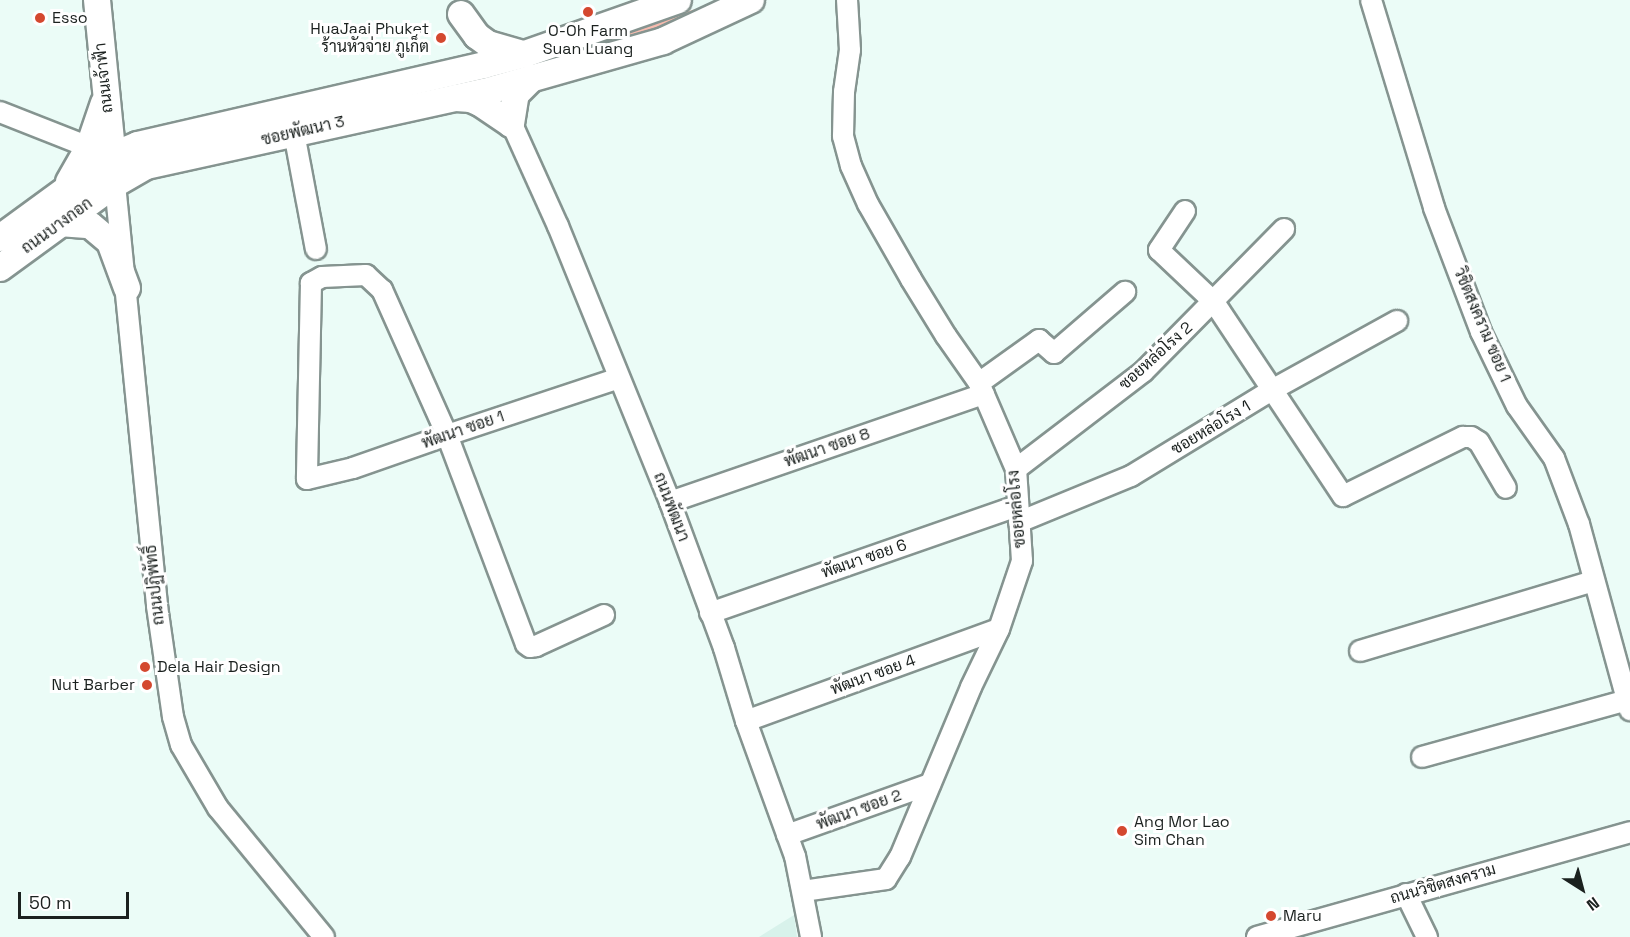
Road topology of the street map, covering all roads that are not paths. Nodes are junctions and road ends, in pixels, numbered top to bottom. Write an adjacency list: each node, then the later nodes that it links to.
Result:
1 (96, 0): 15 (main road, ถนนเจ้าฟ้า)
2 (678, 0): 7 (main road, ซอยพัฒนา 3)
3 (750, 0): 9 (main road, ซอยพัฒนา 3)
4 (847, 0): 28 (street, ซอยหล่อโรง)
5 (1371, 0): 35 (street, วิชิตสงคราม ซอย 1)
6 (457, 7): 7 (main road); 8 (street, ถนนพัฒนา); 10 (main road)
7 (525, 54): 8 (main road, ซอยพัฒนา 3)
8 (484, 65): 10 (main road, ซอยพัฒนา 3); 11 (street, ถนนพัฒนา)
9 (532, 78): 11 (main road, ซอยพัฒนา 3); 13 (main road)
10 (450, 86): 11 (main road, ซอยพัฒนา 3); 13 (main road); 14 (main road, ซอยพัฒนา 3); 15 (main road, ซอยพัฒนา 3)
11 (495, 89): 13 (street, ถนนพัฒนา)
12 (0, 112): 15 (street)
13 (512, 124): 27 (street, ถนนพัฒนา)
14 (294, 133): 16 (main road, ซอยพัฒนา 3); 21 (street)
15 (101, 152): 16 (main road); 20 (main road, ถนนบางกอก)
16 (115, 184): 18 (main road, ถนนบางกอก); 23 (street, ถนนปฏิพัทธิ์)
17 (1185, 211): 25 (street)
18 (59, 223): 22 (main road, ถนนบางกอก); 23 (main road)
19 (1284, 229): 25 (street, ซอยหล่อโรง 2)
20 (0, 238)
21 (316, 249)
22 (0, 268)
23 (127, 288): 48 (street, ถนนปฏิพัทธิ์)
24 (1125, 292): 28 (street, พัฒนา ซอย 8)
25 (1214, 302): 29 (street); 31 (street, ซอยหล่อโรง 2)
26 (1397, 321): 29 (street, ซอยหล่อโรง 1)
27 (619, 378): 30 (street, พัฒนา ซอย 1); 33 (street, ถนนพัฒนา)
28 (981, 388): 31 (street, ซอยหล่อโรง); 33 (street, พัฒนา ซอย 8)
29 (1272, 390): 32 (street); 34 (street, ซอยหล่อโรง 1)
30 (447, 435): 30 (street, พัฒนา ซอย 1); 37 (street)
31 (1016, 469): 34 (street, ซอยหล่อโรง)
32 (1506, 488)
33 (670, 502): 36 (street, ถนนพัฒนา)
34 (1018, 514): 36 (street, พัฒนา ซอย 6); 38 (street, ซอยหล่อโรง)
35 (1593, 581): 39 (street); 40 (street, วิชิตสงคราม ซอย 1)
36 (710, 613): 41 (street, ถนนพัฒนา)
37 (604, 615)
38 (999, 629): 41 (street, พัฒนา ซอย 4); 43 (street, ซอยหล่อโรง)
39 (1360, 651)
40 (1628, 705): 42 (street)
41 (746, 721): 45 (street, ถนนพัฒนา)
42 (1422, 757)
43 (930, 784): 45 (street, พัฒนา ซอย 2); 46 (street, ซอยหล่อโรง)
44 (1630, 832): 47 (street, ถนนวิชิตสงคราม)
45 (787, 835): 46 (street, ถนนพัฒนา)
46 (803, 891): 49 (street, ถนนพัฒนา)
47 (1407, 894): 50 (street, ถนนวิชิตสงคราม); 51 (street)
48 (324, 937)
49 (811, 937)
50 (1257, 937)
51 (1427, 937)

